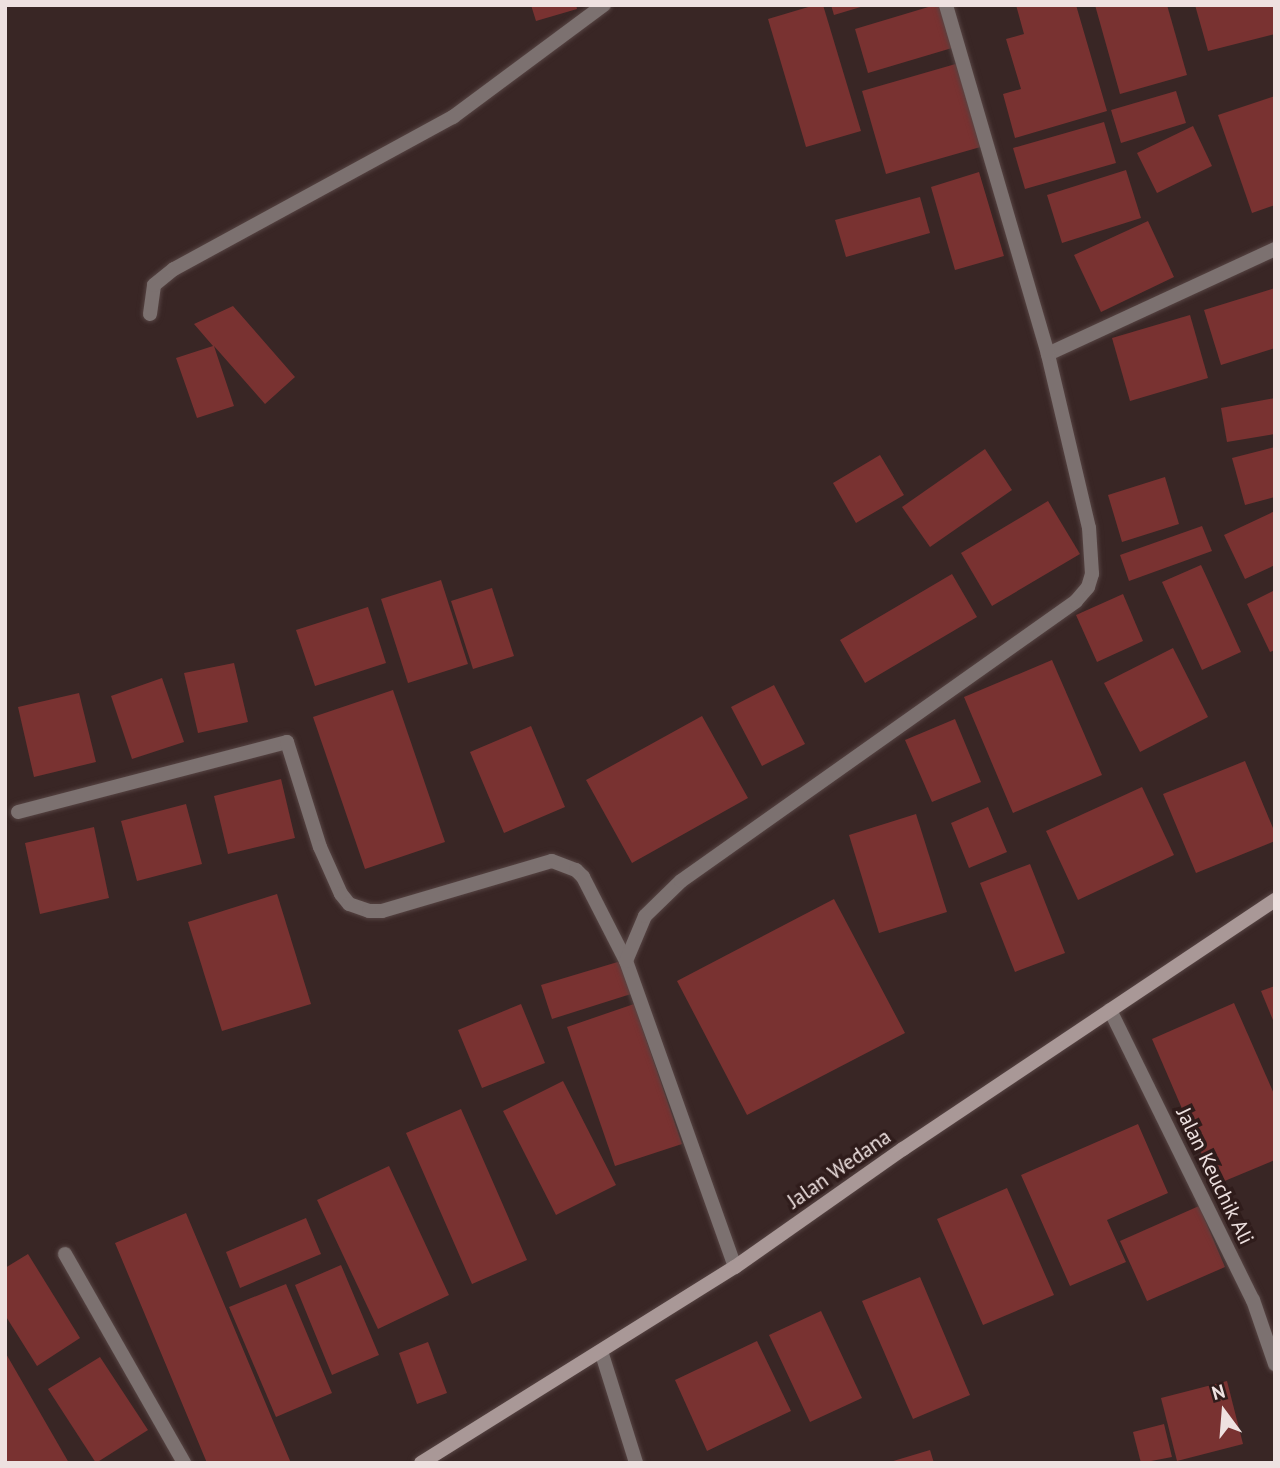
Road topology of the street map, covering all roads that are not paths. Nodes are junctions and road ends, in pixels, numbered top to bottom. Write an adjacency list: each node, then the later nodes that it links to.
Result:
1 (604, 5): 4 (street)
2 (946, 5): 5 (street)
3 (1275, 249): 5 (street)
4 (150, 314)
5 (1048, 354): 8 (street)
6 (18, 812): 8 (street)
7 (1275, 900): 9 (street, Jalan Wedana)
8 (626, 961): 11 (street)
9 (1110, 1010): 11 (street, Jalan Wedana); 13 (street, Jalan Keuchik Ali)
10 (65, 1254): 14 (street)
11 (735, 1267): 12 (street, Jalan Wedana)
12 (601, 1351): 15 (street, Jalan Wedana); 16 (street)
13 (1275, 1364)
14 (184, 1463)
15 (421, 1463)
16 (636, 1463)

